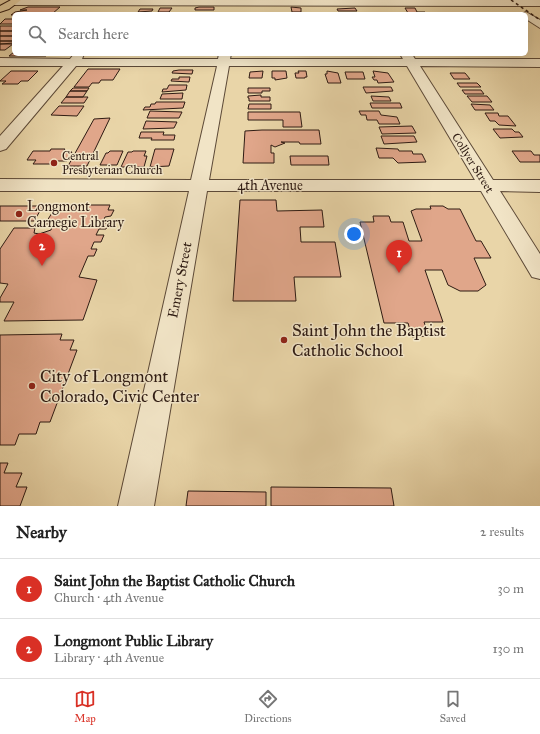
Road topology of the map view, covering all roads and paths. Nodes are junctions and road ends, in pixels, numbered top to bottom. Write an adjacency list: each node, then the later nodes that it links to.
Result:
1 (124, 2): 2 (street); 6 (street); 7 (street)
2 (236, 2): 3 (street); 8 (street)
3 (374, 2): 4 (street); 9 (street)
4 (513, 2): 5 (street); 10 (street); 11 (street)
5 (540, 4)
6 (7, 7)
7 (116, 12)
8 (234, 12)
9 (381, 12)
10 (522, 12)
11 (540, 15)
12 (528, 17): 13 (street)
13 (540, 25)
14 (76, 58): 15 (street); 17 (street); 19 (street)
15 (224, 58): 16 (street); 21 (street, Emery Street)
16 (408, 58): 18 (street); 22 (street, Collyer Street)
17 (0, 62)
18 (540, 63)
19 (0, 146)
20 (0, 185): 21 (street, 4th Avenue)
21 (198, 185): 22 (street, 4th Avenue); 25 (street, Emery Street)
22 (487, 186): 23 (street, 4th Avenue); 24 (street, Collyer Street)
23 (540, 186)
24 (540, 272)
25 (136, 506)

